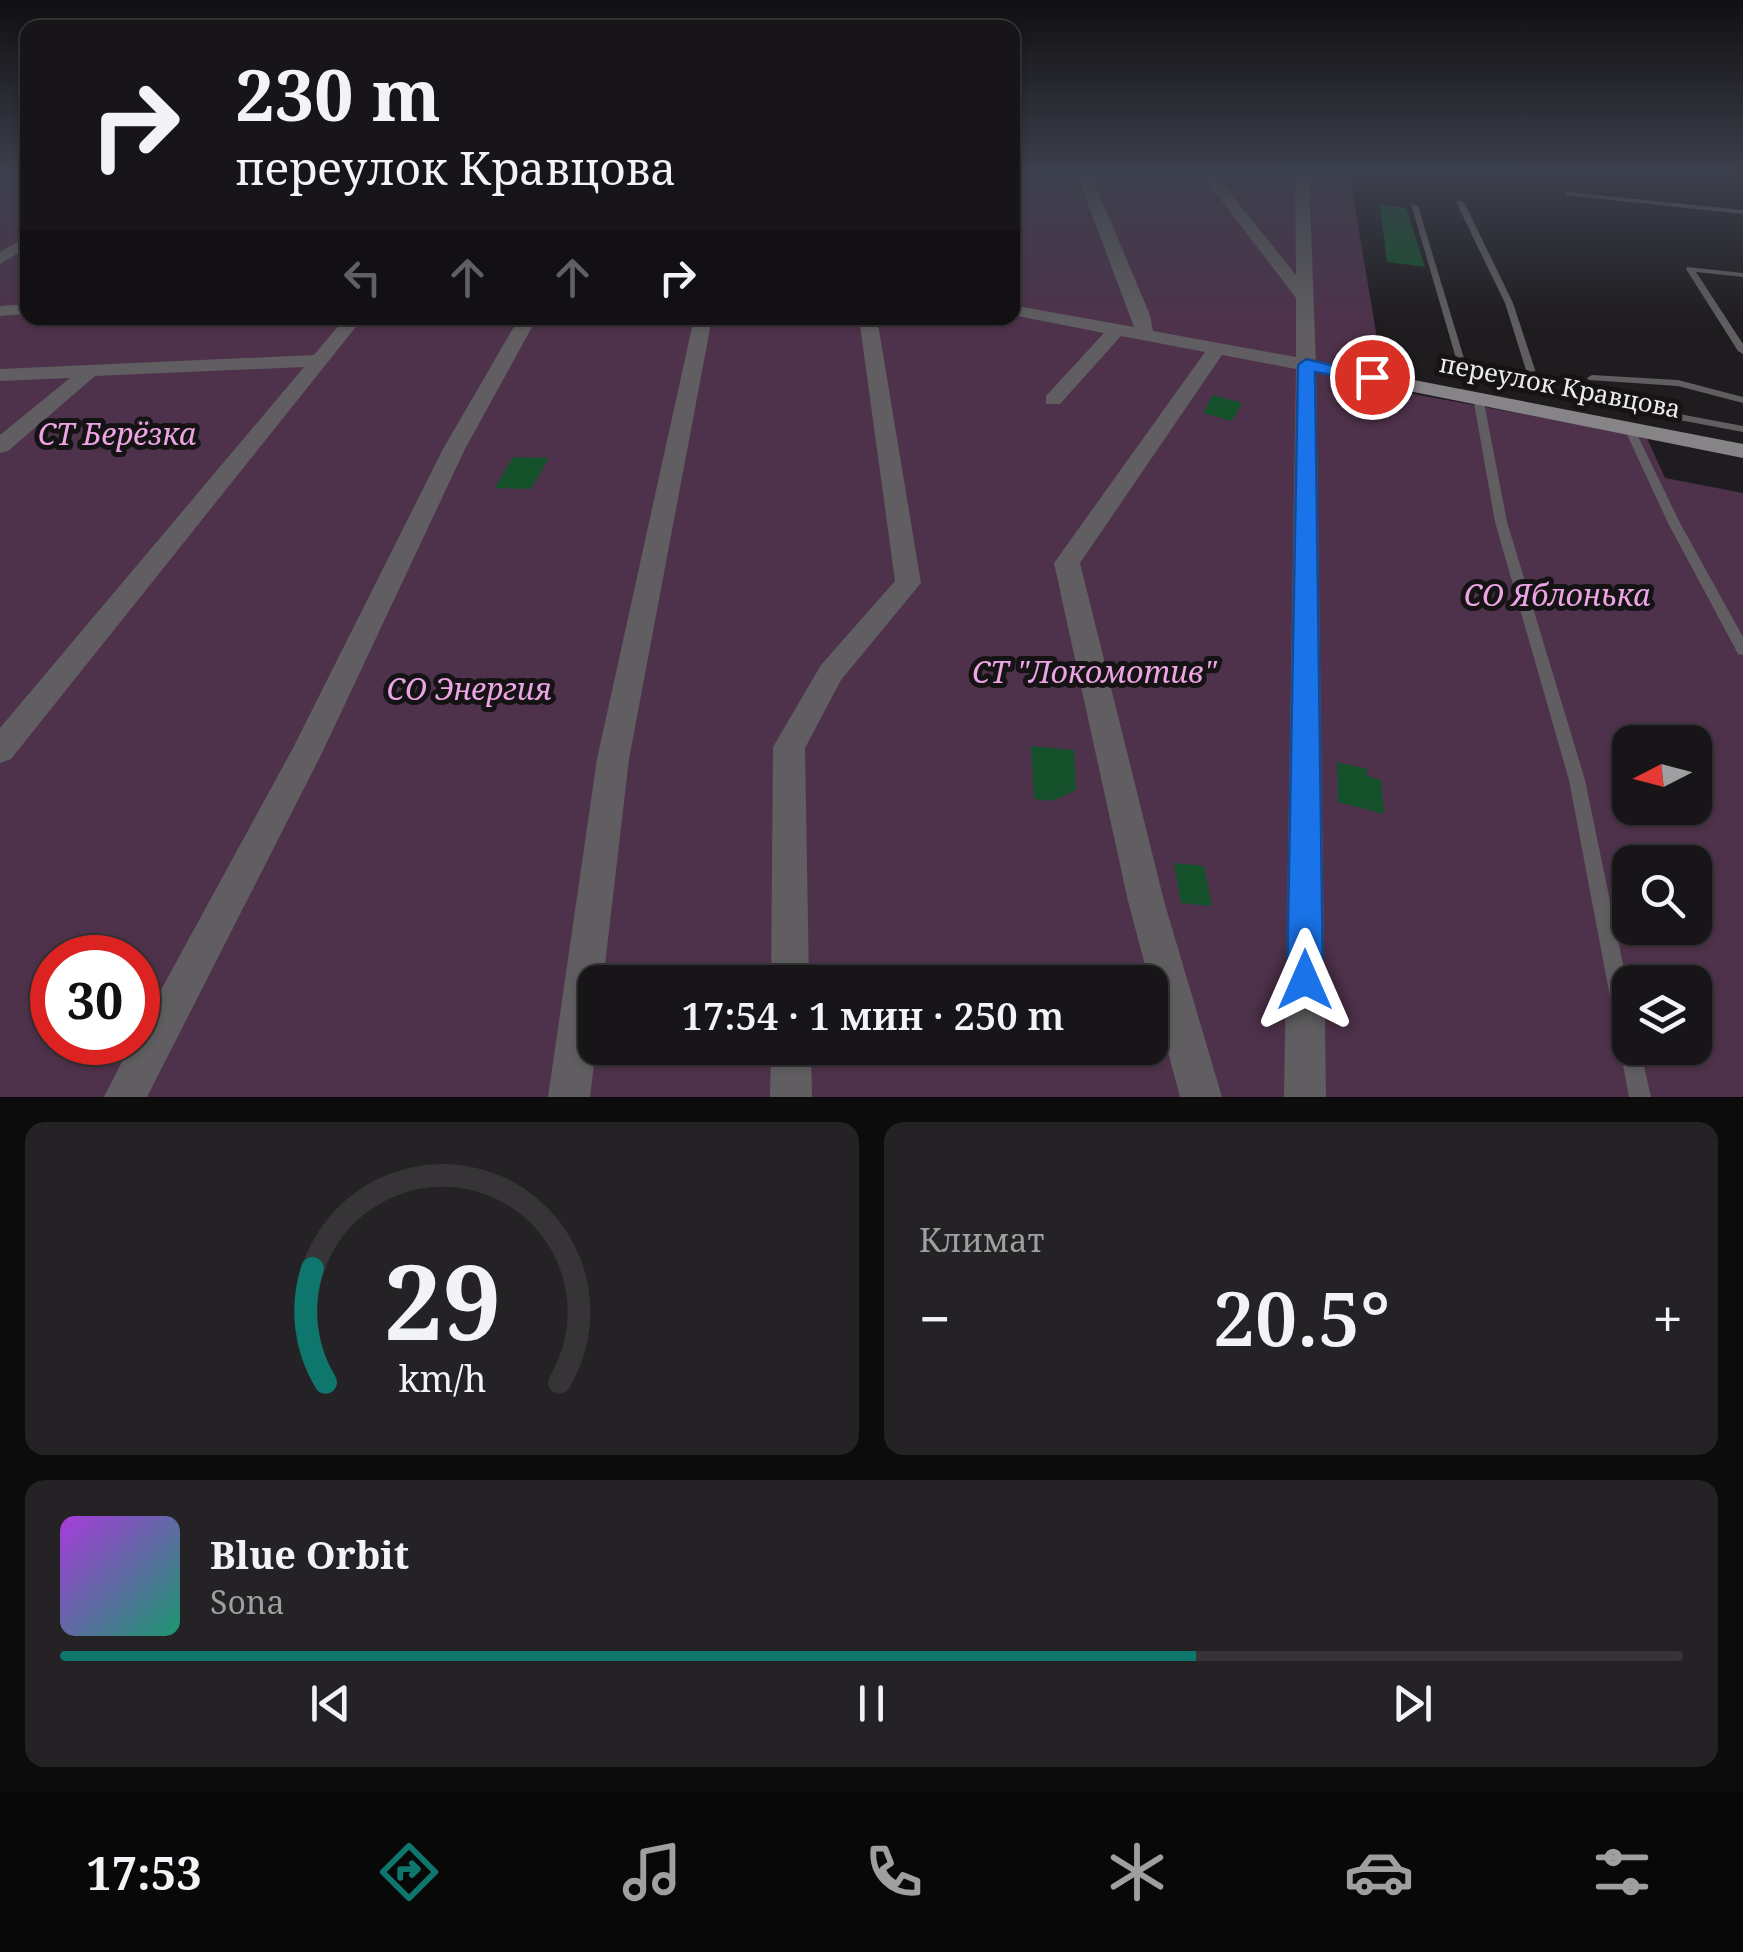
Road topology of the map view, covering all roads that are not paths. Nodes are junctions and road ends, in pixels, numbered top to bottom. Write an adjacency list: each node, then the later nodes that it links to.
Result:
1 (1104, 223): 14 (street)
2 (1246, 223): 7 (street)
3 (1302, 223): 7 (street)
4 (1419, 223): 22 (lane)
5 (1470, 223): 22 (lane)
6 (1743, 275): 16 (lane)
7 (1302, 294): 18 (street)
8 (1020, 312): 13 (street, переулок Кравцова)
9 (348, 325): 17 (street)
10 (524, 325): 34 (street)
11 (702, 325): 35 (street)
12 (869, 325): 32 (street)
13 (1116, 330): 14 (street, переулок Кравцова); 24 (street)
14 (1144, 334): 15 (street, переулок Кравцова)
15 (1218, 347): 18 (street, переулок Кравцова); 37 (street)
16 (1743, 352)
17 (321, 360): 19 (street); 31 (street)
18 (1306, 365): 23 (street, переулок Кравцова); 38 (street)
19 (91, 370): 20 (street); 28 (street)
20 (0, 376)
21 (1592, 378): 25 (lane)
22 (1537, 390): 27 (lane)
23 (1478, 398): 26 (street, переулок Кравцова); 39 (lane)
24 (1053, 400)
25 (1743, 400)
26 (1629, 428): 29 (street, переулок Кравцова); 30 (lane)
27 (1743, 429)
28 (0, 446)
29 (1743, 450)
30 (1743, 650)
31 (0, 750)
32 (790, 965)
33 (790, 1065): 36 (street)
34 (126, 1097)
35 (569, 1097)
36 (791, 1097)
37 (1202, 1097)
38 (1305, 1097)
39 (1640, 1097)

